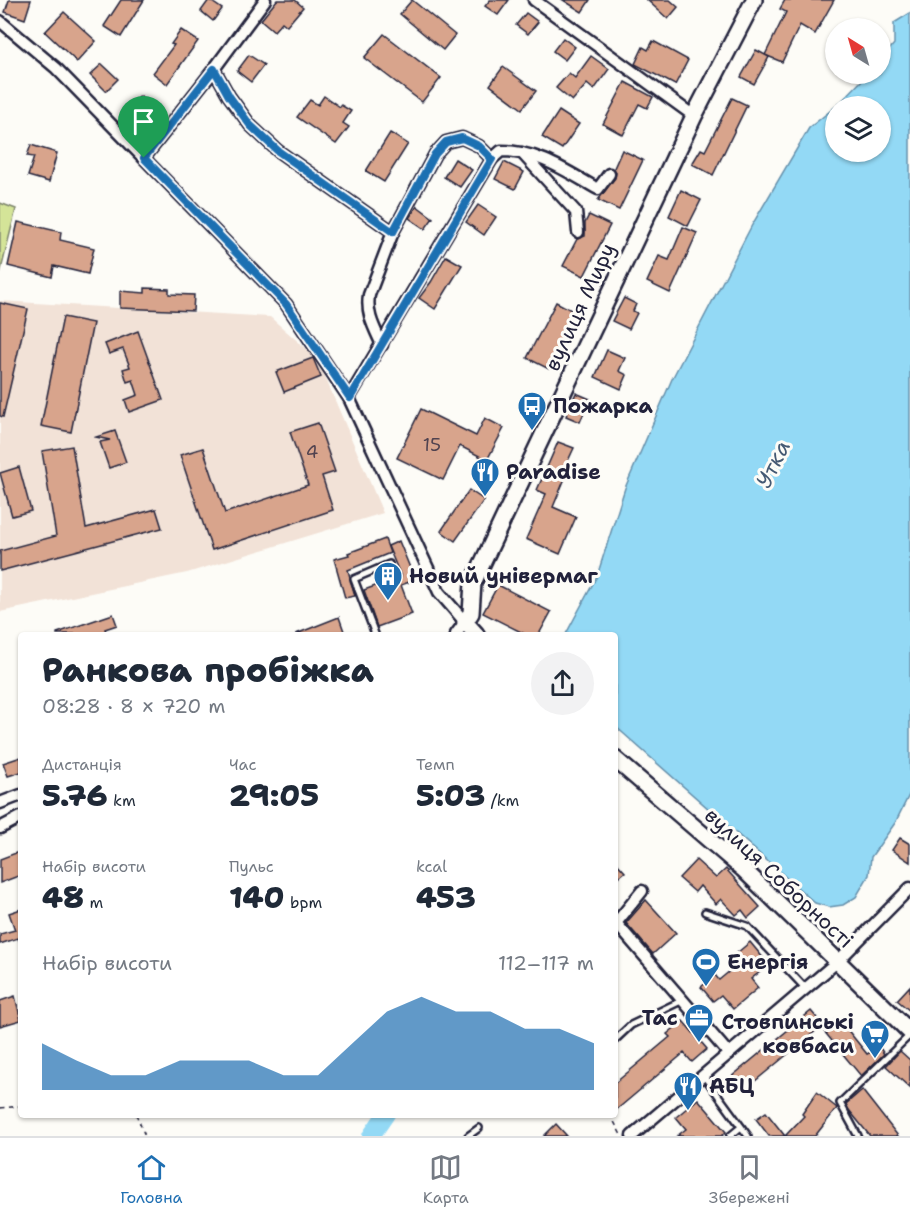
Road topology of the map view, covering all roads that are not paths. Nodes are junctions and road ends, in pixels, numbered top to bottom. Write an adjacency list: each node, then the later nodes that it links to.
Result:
1 (265, 0): 5 (street)
2 (534, 0): 6 (street)
3 (754, 0): 6 (main road, вулиця Миру)
4 (0, 21): 8 (street)
5 (214, 69): 8 (street); 11 (street)
6 (694, 116): 16 (main road, вулиця Миру)
7 (519, 151): 9 (street); 10 (street); 12 (street)
8 (144, 158): 14 (street)
9 (492, 159): 11 (street); 13 (street)
10 (609, 174)
11 (393, 232): 13 (street)
12 (578, 232)
13 (382, 345): 14 (street)
14 (350, 398): 16 (street)
15 (389, 564): 17 (lane)
16 (465, 622): 18 (street, вулиця Миру); 19 (main road)
17 (374, 632)
18 (458, 632)
19 (474, 632)
20 (618, 762): 30 (main road, вулиця Соборності)
21 (18, 796): 22 (street)
22 (0, 803)
23 (18, 819): 24 (street)
24 (0, 828)
25 (910, 888): 30 (street)
26 (642, 891): 28 (street)
27 (705, 912): 31 (lane)
28 (618, 921)
29 (618, 925): 32 (street)
30 (838, 961): 31 (street); 33 (main road, вулиця Соборності)
31 (806, 989): 35 (street)
32 (683, 1000): 34 (lane); 35 (street)
33 (910, 1033): 43 (lane)
34 (618, 1037)
35 (729, 1054): 36 (street)
36 (704, 1076): 37 (lane); 40 (street)
37 (741, 1127): 41 (lane); 42 (lane)
38 (478, 1128): 39 (lane)
39 (468, 1136)
40 (633, 1136)
41 (730, 1136)
42 (748, 1136)
43 (858, 1136)

